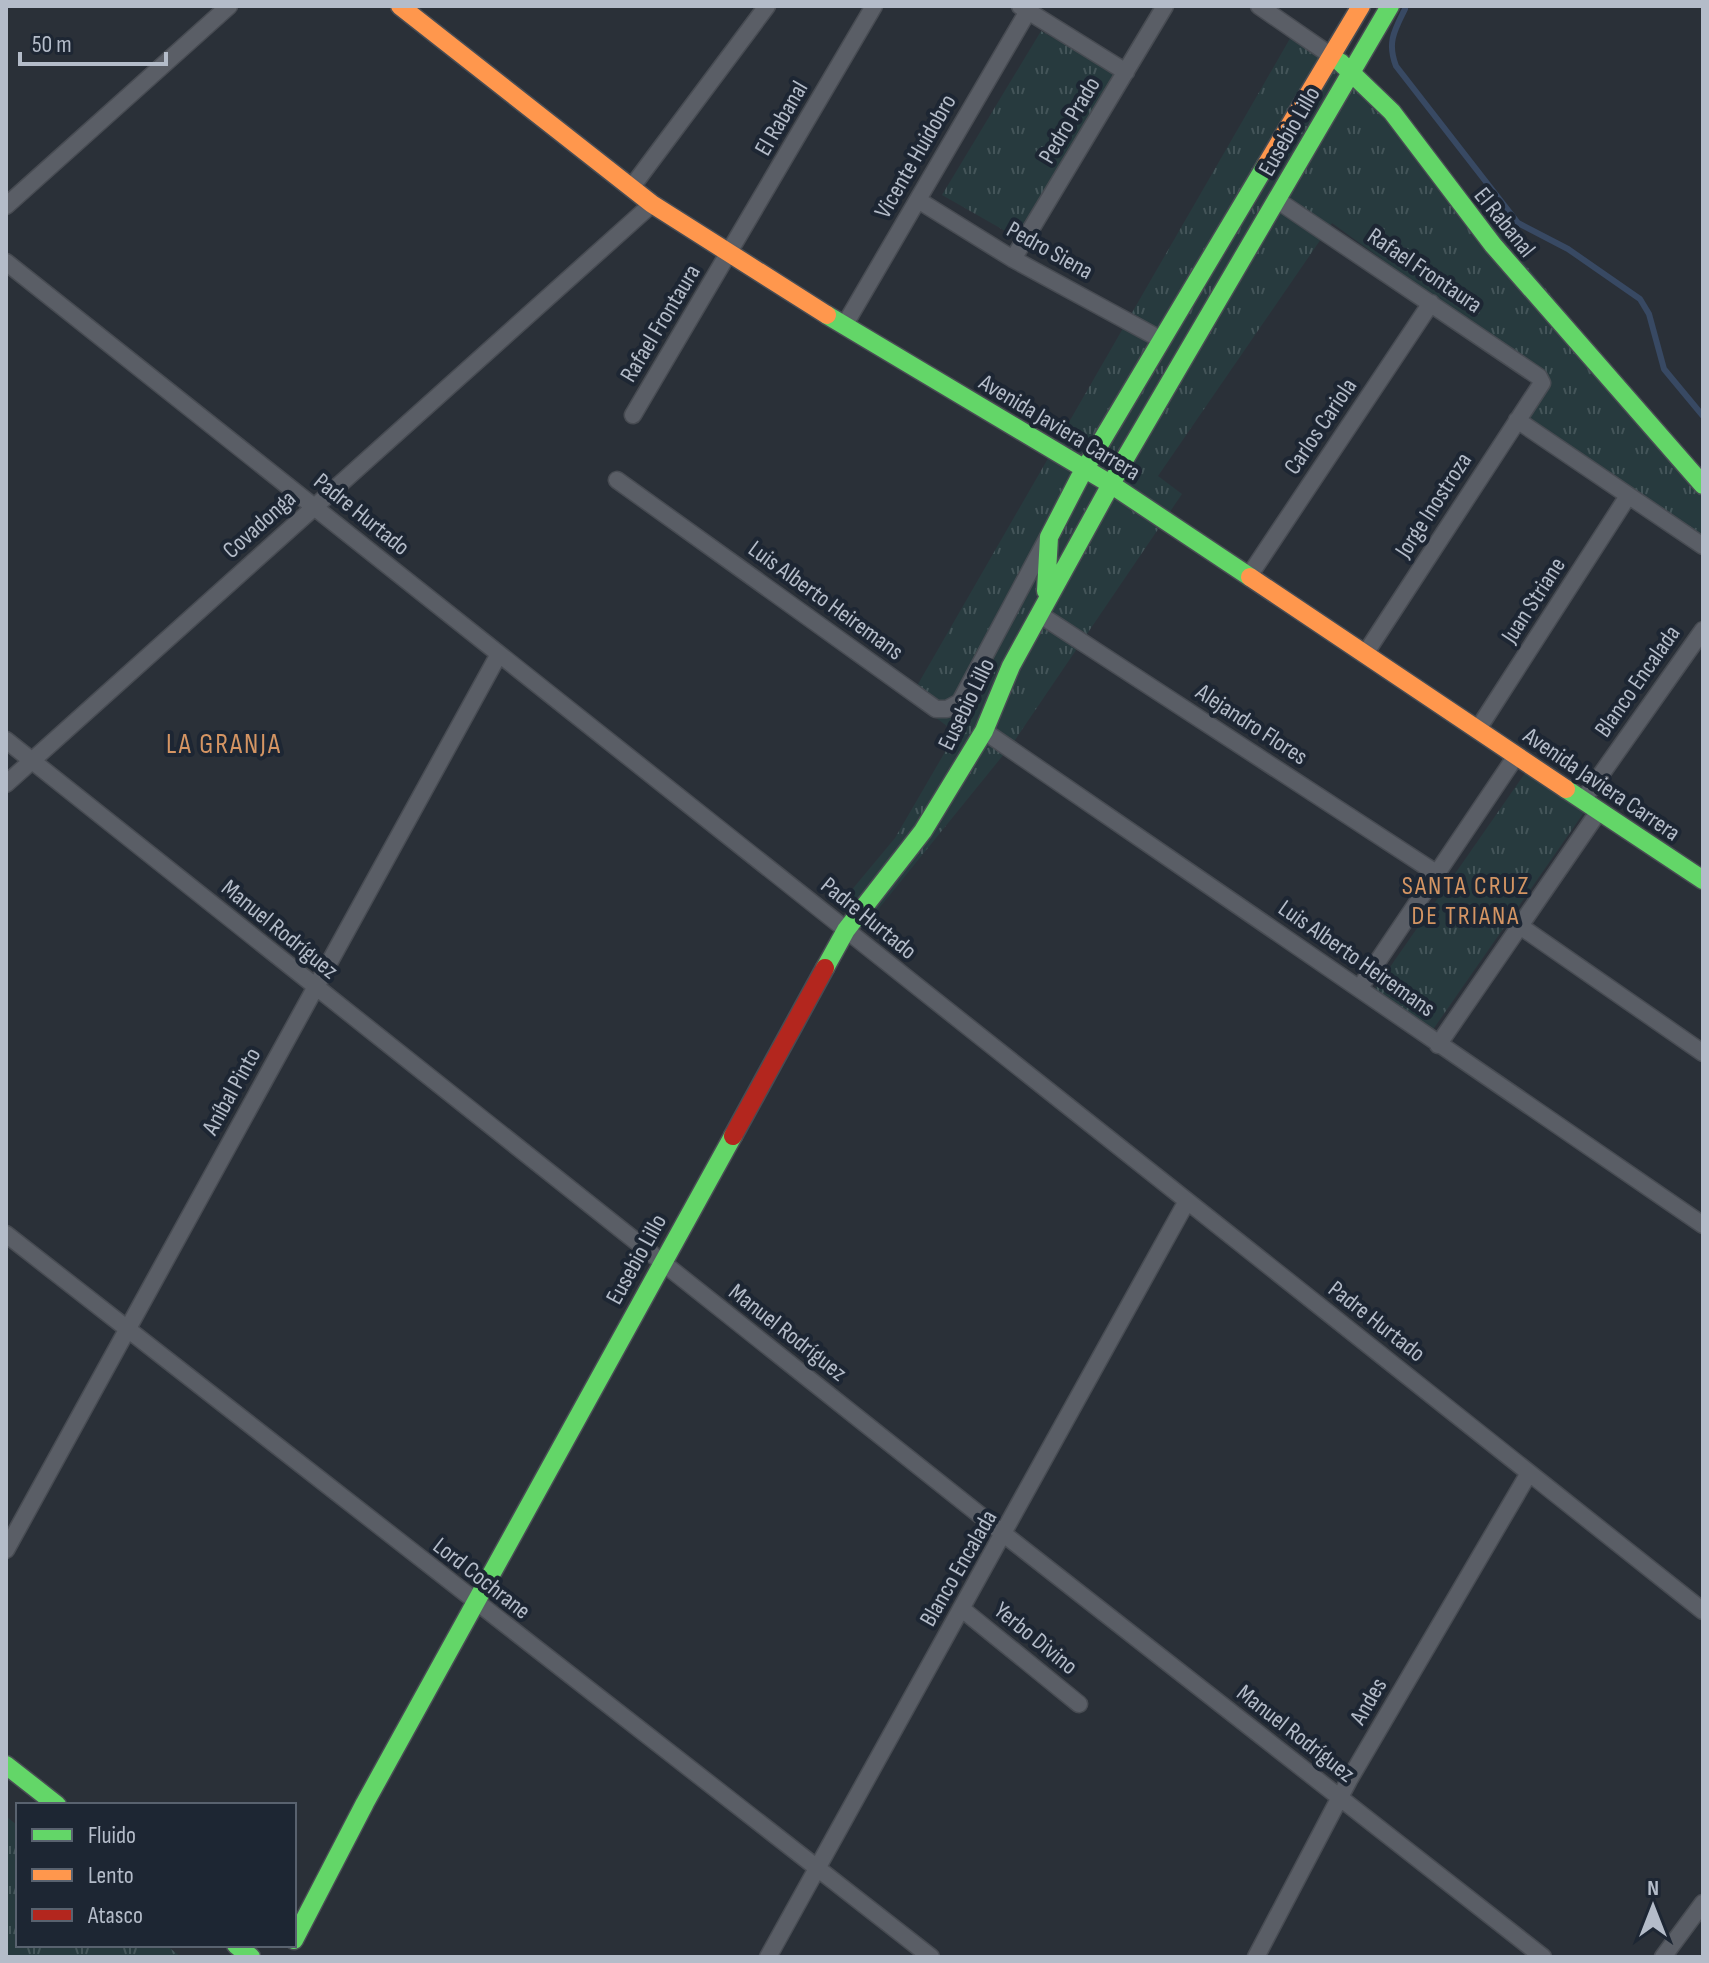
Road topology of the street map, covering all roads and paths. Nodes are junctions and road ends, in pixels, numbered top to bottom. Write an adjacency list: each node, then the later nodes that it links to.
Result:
1 (229, 6): 17 (street)
2 (400, 6): 13 (street, Avenida Javiera Carrera)
3 (767, 6): 13 (street)
4 (874, 6): 18 (street, El Rabanal)
5 (1165, 6): 12 (street, Pedro Prado)
6 (1259, 6): 10 (street, El Rabanal)
7 (1361, 6): 10 (street, Eusebio Lillo)
8 (1390, 6): 11 (street, Eusebio Lillo)
9 (1024, 9): 12 (street); 14 (street, Vicente Huidobro)
10 (1333, 57): 11 (street, El Rabanal); 23 (street, Eusebio Lillo)
11 (1352, 70): 15 (street, Eusebio Lillo); 30 (street, El Rabanal)
12 (1126, 72): 19 (street, Pedro Prado)
13 (631, 188): 16 (street, Avenida Javiera Carrera)
14 (918, 200): 19 (street, Pedro Siena); 22 (street, Vicente Huidobro)
15 (1277, 200): 21 (street, Rafael Frontaura); 29 (street, Eusebio Lillo)
16 (652, 204): 18 (street, Avenida Javiera Carrera); 32 (street, Covadonga)
17 (6, 206)
18 (729, 255): 22 (street, Avenida Javiera Carrera); 25 (street, Rafael Frontaura)
19 (1013, 259): 23 (street, Pedro Siena)
20 (6, 262): 32 (street, Padre Hurtado)
21 (1431, 303): 24 (street, Rafael Frontaura); 35 (street, Carlos Cariola)
22 (844, 326): 27 (street, Avenida Javiera Carrera)
23 (1160, 339): 27 (street, Eusebio Lillo)
24 (1542, 383): 26 (street, Jorge Inostroza)
25 (633, 415)
26 (1517, 420): 31 (street); 40 (street, Jorge Inostroza)
27 (1084, 470): 29 (street, Avenida Javiera Carrera); 33 (street, Eusebio Lillo)
28 (617, 480): 38 (street, Luis Alberto Heiremans)
29 (1112, 485): 35 (street, Avenida Javiera Carrera); 36 (street, Eusebio Lillo)
30 (1703, 485)
31 (1628, 496): 34 (street); 42 (street, Juan Striane)
32 (313, 506): 39 (street, Padre Hurtado); 46 (street, Covadonga)
33 (1049, 537): 36 (street, Eusebio Lillo); 38 (street, Eusebio Lillo)
34 (1703, 546)
35 (1249, 576): 40 (street, Avenida Javiera Carrera)
36 (1039, 614): 41 (street, Eusebio Lillo); 50 (street, Alejandro Flores)
37 (1703, 630): 48 (street, Blanco Encalada)
38 (988, 649): 41 (street)
39 (499, 654): 53 (street, Padre Hurtado); 55 (street, Aníbal Pinto)
40 (1365, 654): 42 (street, Avenida Javiera Carrera)
41 (1011, 666): 43 (street, Eusebio Lillo)
42 (1478, 729): 45 (street, Avenida Javiera Carrera)
43 (984, 731): 53 (street, Eusebio Lillo); 54 (street, Luis Alberto Heiremans)
44 (6, 740): 46 (street, Manuel Rodríguez)
45 (1516, 756): 48 (street, Avenida Javiera Carrera); 50 (street)
46 (32, 760): 47 (street, Covadonga); 55 (street, Manuel Rodríguez)
47 (6, 784)
48 (1583, 800): 49 (street, Avenida Javiera Carrera)
49 (1599, 811): 51 (street, Avenida Javiera Carrera); 52 (street)
50 (1439, 875): 54 (street)
51 (1701, 876)
52 (1520, 926): 56 (street); 57 (street)
53 (846, 930): 58 (street, Padre Hurtado); 61 (street, Eusebio Lillo)
54 (1361, 986): 56 (street, Luis Alberto Heiremans)
55 (315, 988): 61 (street, Manuel Rodríguez); 62 (street, Aníbal Pinto)
56 (1438, 1045): 59 (street, Luis Alberto Heiremans)
57 (1703, 1053)
58 (1187, 1201): 63 (street, Padre Hurtado); 64 (street, Blanco Encalada)
59 (1703, 1225)
60 (6, 1234): 62 (street, Lord Cochrane)
61 (661, 1262): 64 (street, Manuel Rodríguez); 66 (street, Eusebio Lillo)
62 (129, 1328): 65 (street, Aníbal Pinto); 66 (street, Lord Cochrane)
63 (1529, 1473): 68 (street, Padre Hurtado); 71 (street, Andes)
64 (1005, 1535): 67 (street, Blanco Encalada); 71 (street, Manuel Rodríguez)
65 (6, 1550)
66 (474, 1603): 73 (street, Lord Cochrane); 75 (street, Eusebio Lillo)
67 (962, 1609): 69 (street, Yerbo Divino); 73 (street, Blanco Encalada)
68 (1703, 1611)
69 (1079, 1704)
70 (6, 1765): 72 (street)
71 (1340, 1799): 78 (street, Andes); 79 (street, Manuel Rodríguez)
72 (54, 1803)
73 (815, 1866): 76 (street, Blanco Encalada); 77 (street, Lord Cochrane)
74 (1703, 1903): 80 (street)
75 (296, 1936)
76 (768, 1957)
77 (931, 1957)
78 (1256, 1957)
79 (1543, 1957)
80 (1663, 1957)

